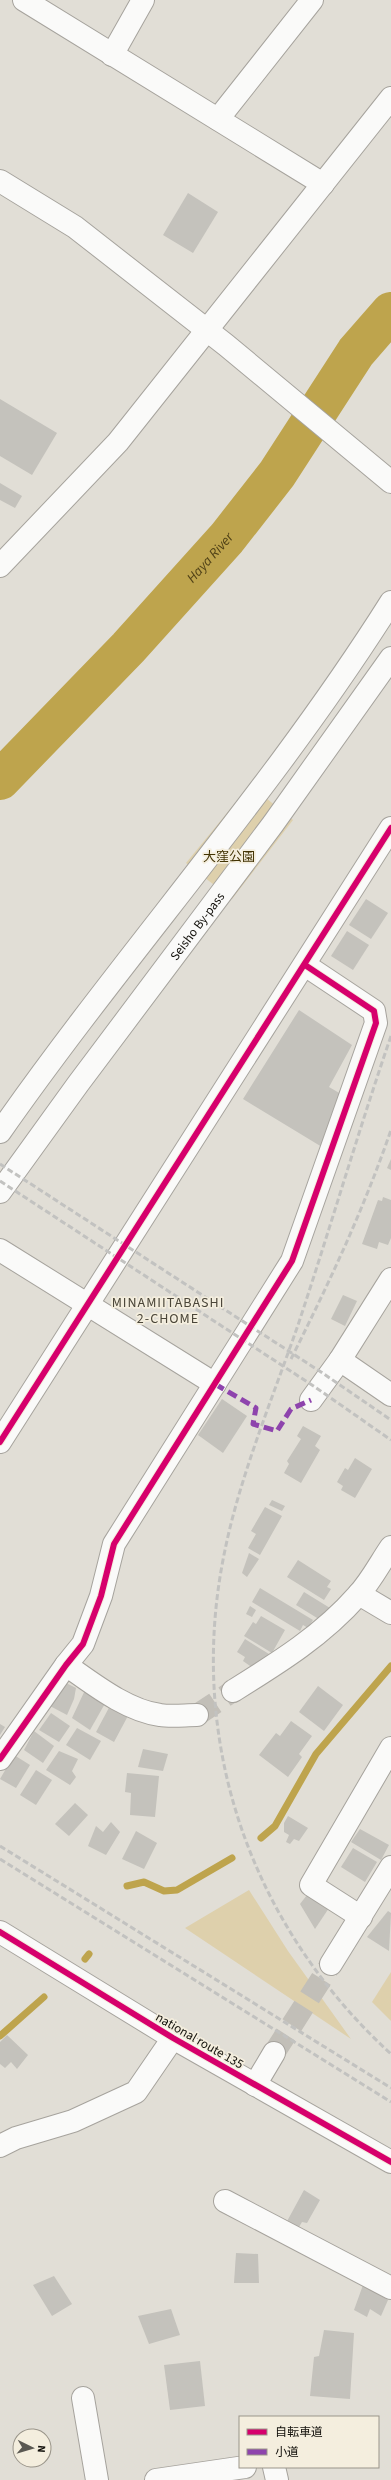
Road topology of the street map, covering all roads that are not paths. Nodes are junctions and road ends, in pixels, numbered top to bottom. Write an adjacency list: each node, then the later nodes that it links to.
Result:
1 (24, 0): 4 (main road)
2 (143, 0): 4 (main road)
3 (312, 0): 6 (main road)
4 (112, 55): 6 (main road)
5 (391, 98): 8 (main road)
6 (218, 119): 8 (main road)
7 (0, 181): 9 (main road)
8 (323, 184): 9 (main road)
9 (208, 331): 10 (main road); 11 (main road)
10 (391, 482)
11 (0, 566)
12 (391, 602): 16 (main road)
13 (391, 658): 17 (main road, Seisho By-pass)
14 (391, 828): 15 (main road)
15 (304, 965): 20 (main road); 22 (main road)
16 (0, 1132)
17 (0, 1192)
18 (0, 1250): 20 (main road)
19 (391, 1279): 21 (main road)
20 (87, 1306): 22 (main road); 25 (main road)
21 (340, 1360): 23 (main road); 24 (main road)
22 (215, 1384): 29 (main road)
23 (391, 1395)
24 (311, 1400)
25 (0, 1442)
26 (391, 1547): 27 (main road)
27 (359, 1594): 28 (main road); 30 (main road)
28 (391, 1613)
29 (66, 1665): 31 (main road); 33 (main road)
30 (233, 1691)
31 (197, 1715)
32 (391, 1748): 35 (main road)
33 (0, 1759)
34 (391, 1868): 35 (main road)
35 (362, 1917): 37 (main road)
36 (0, 1932): 38 (main road, national route 135)
37 (331, 1964)
38 (173, 2038): 40 (main road, national route 135); 41 (main road)
39 (274, 2054): 40 (main road)
40 (255, 2085): 42 (main road, national route 135)
41 (0, 2146)
42 (391, 2162)
43 (225, 2201): 44 (main road)
44 (391, 2288)
45 (83, 2398): 48 (main road)
46 (239, 2468): 49 (main road)
47 (274, 2468): 50 (main road)
48 (97, 2480)
49 (156, 2480)
50 (277, 2480)

